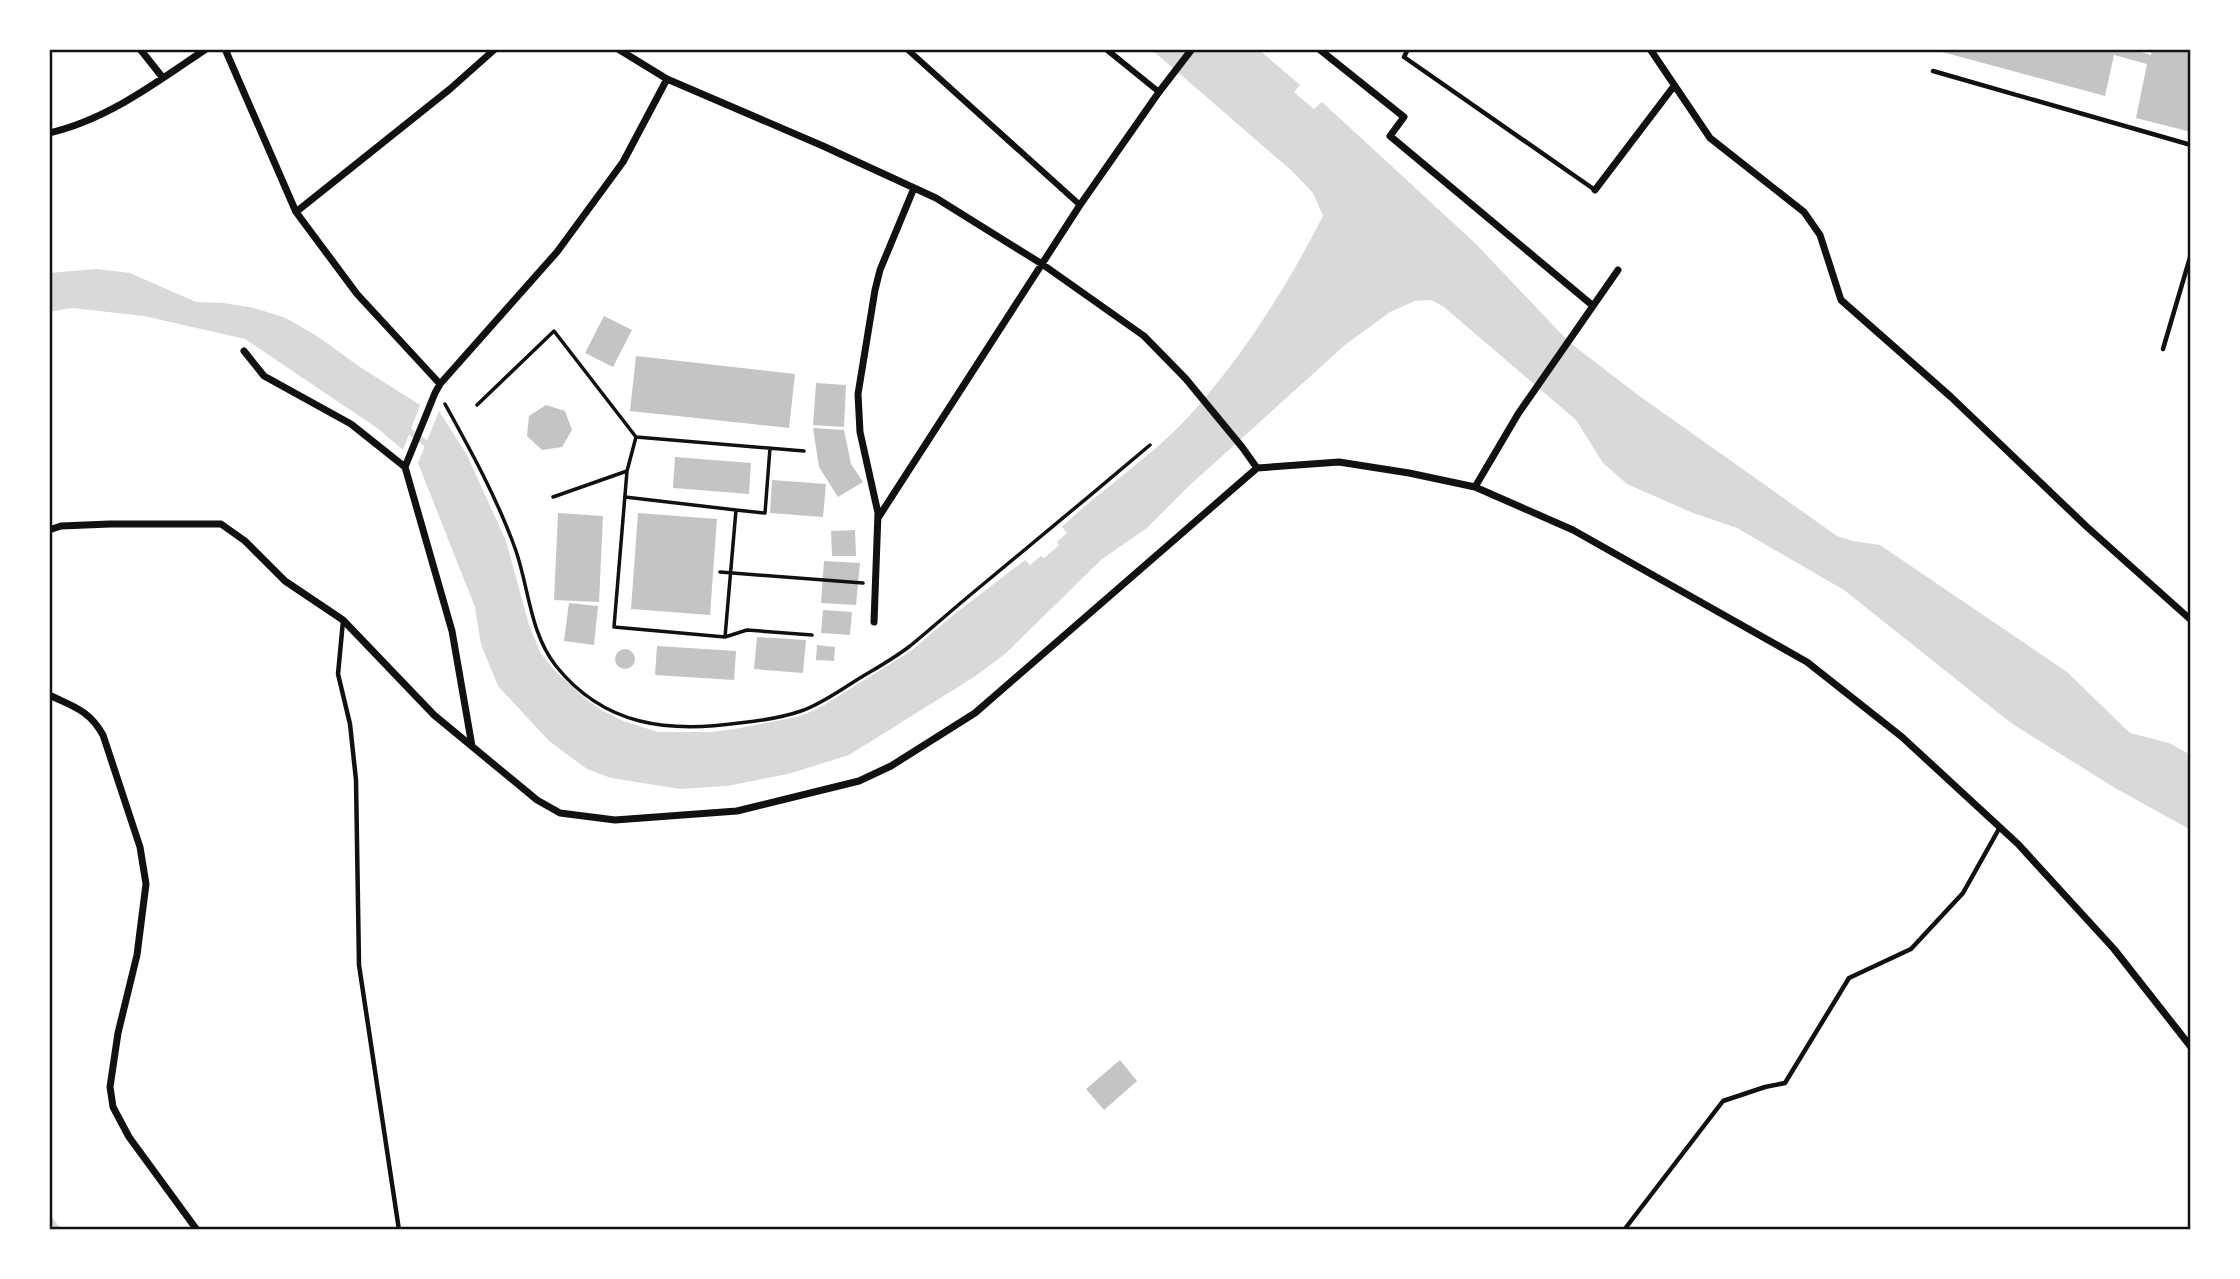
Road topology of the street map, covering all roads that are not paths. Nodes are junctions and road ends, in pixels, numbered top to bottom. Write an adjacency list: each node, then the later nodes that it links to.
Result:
1 (140, 49): 13 (street)
2 (206, 49): 13 (street)
3 (225, 49): 22 (street)
4 (495, 49): 22 (street)
5 (618, 49): 14 (street)
6 (907, 49): 21 (street)
7 (1106, 49): 16 (street)
8 (1192, 49): 16 (street)
9 (1319, 49): 26 (street)
10 (1408, 49): 20 (lane)
11 (1650, 49): 15 (street)
12 (1933, 71): 18 (lane)
13 (163, 78): 17 (street)
14 (667, 79): 19 (street); 29 (street)
15 (1674, 86): 20 (street); 36 (street)
16 (1161, 89): 21 (street)
17 (49, 132)
18 (2191, 145)
19 (914, 188): 24 (street); 33 (street)
20 (1595, 190)
21 (1080, 205): 24 (street)
22 (296, 212): 29 (street)
23 (2191, 254): 27 (lane)
24 (1042, 264): 31 (street); 33 (street)
25 (1618, 270): 26 (street)
26 (1592, 305): 32 (street)
27 (2163, 349)
28 (244, 351): 30 (street)
29 (440, 384): 30 (street)
30 (405, 467): 39 (street)
31 (1257, 468): 32 (street); 39 (street)
32 (1475, 487): 40 (street)
33 (878, 518): 37 (street)
34 (49, 530): 35 (street)
35 (343, 620): 39 (street); 43 (lane)
36 (2191, 620)
37 (874, 622)
38 (49, 695): 42 (street)
39 (473, 747)
40 (2000, 827): 41 (street); 44 (lane)
41 (2191, 1047)
42 (197, 1230)
43 (399, 1230)
44 (1624, 1230)

